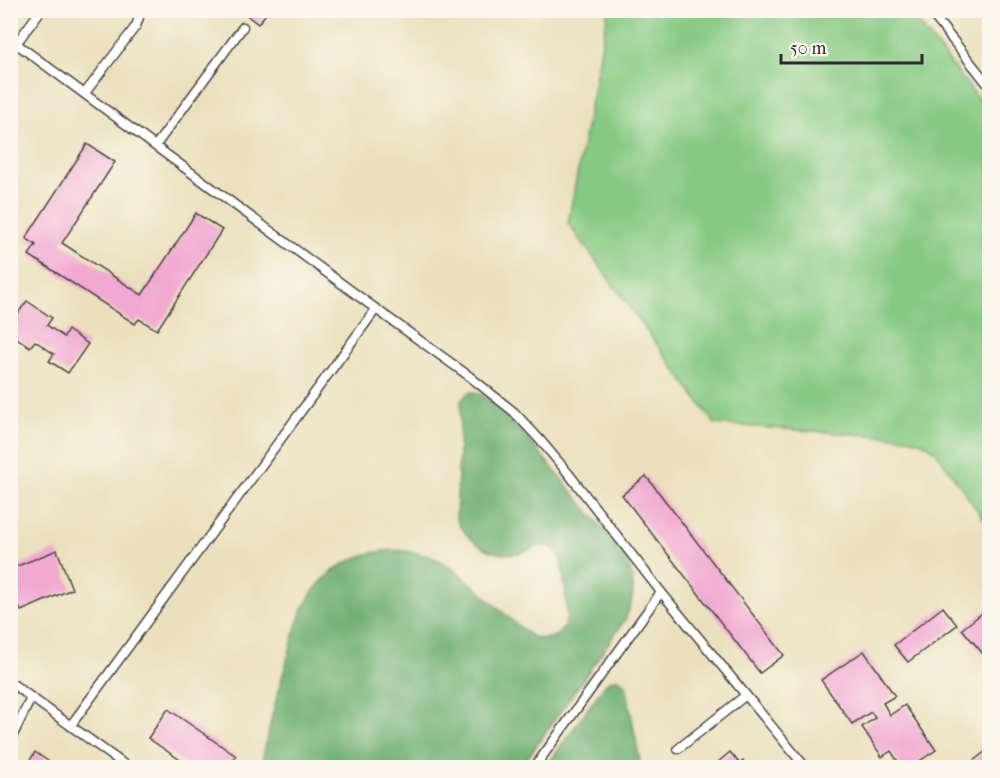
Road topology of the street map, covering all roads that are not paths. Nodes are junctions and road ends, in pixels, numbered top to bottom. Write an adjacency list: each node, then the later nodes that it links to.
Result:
1 (41, 10): 5 (lane)
2 (138, 10): 8 (lane)
3 (929, 10): 7 (lane)
4 (243, 27): 9 (lane)
5 (14, 41): 6 (lane); 8 (lane)
6 (10, 52)
7 (990, 87)
8 (84, 93): 9 (lane)
9 (156, 145): 10 (lane)
10 (376, 309): 11 (lane); 15 (lane)
11 (661, 592): 13 (lane); 19 (lane)
12 (10, 682): 14 (lane)
13 (746, 695): 17 (lane); 20 (lane)
14 (31, 698): 15 (lane); 16 (lane)
15 (71, 725): 18 (lane)
16 (10, 741)
17 (678, 749)
18 (129, 768)
19 (534, 768)
20 (806, 768)

